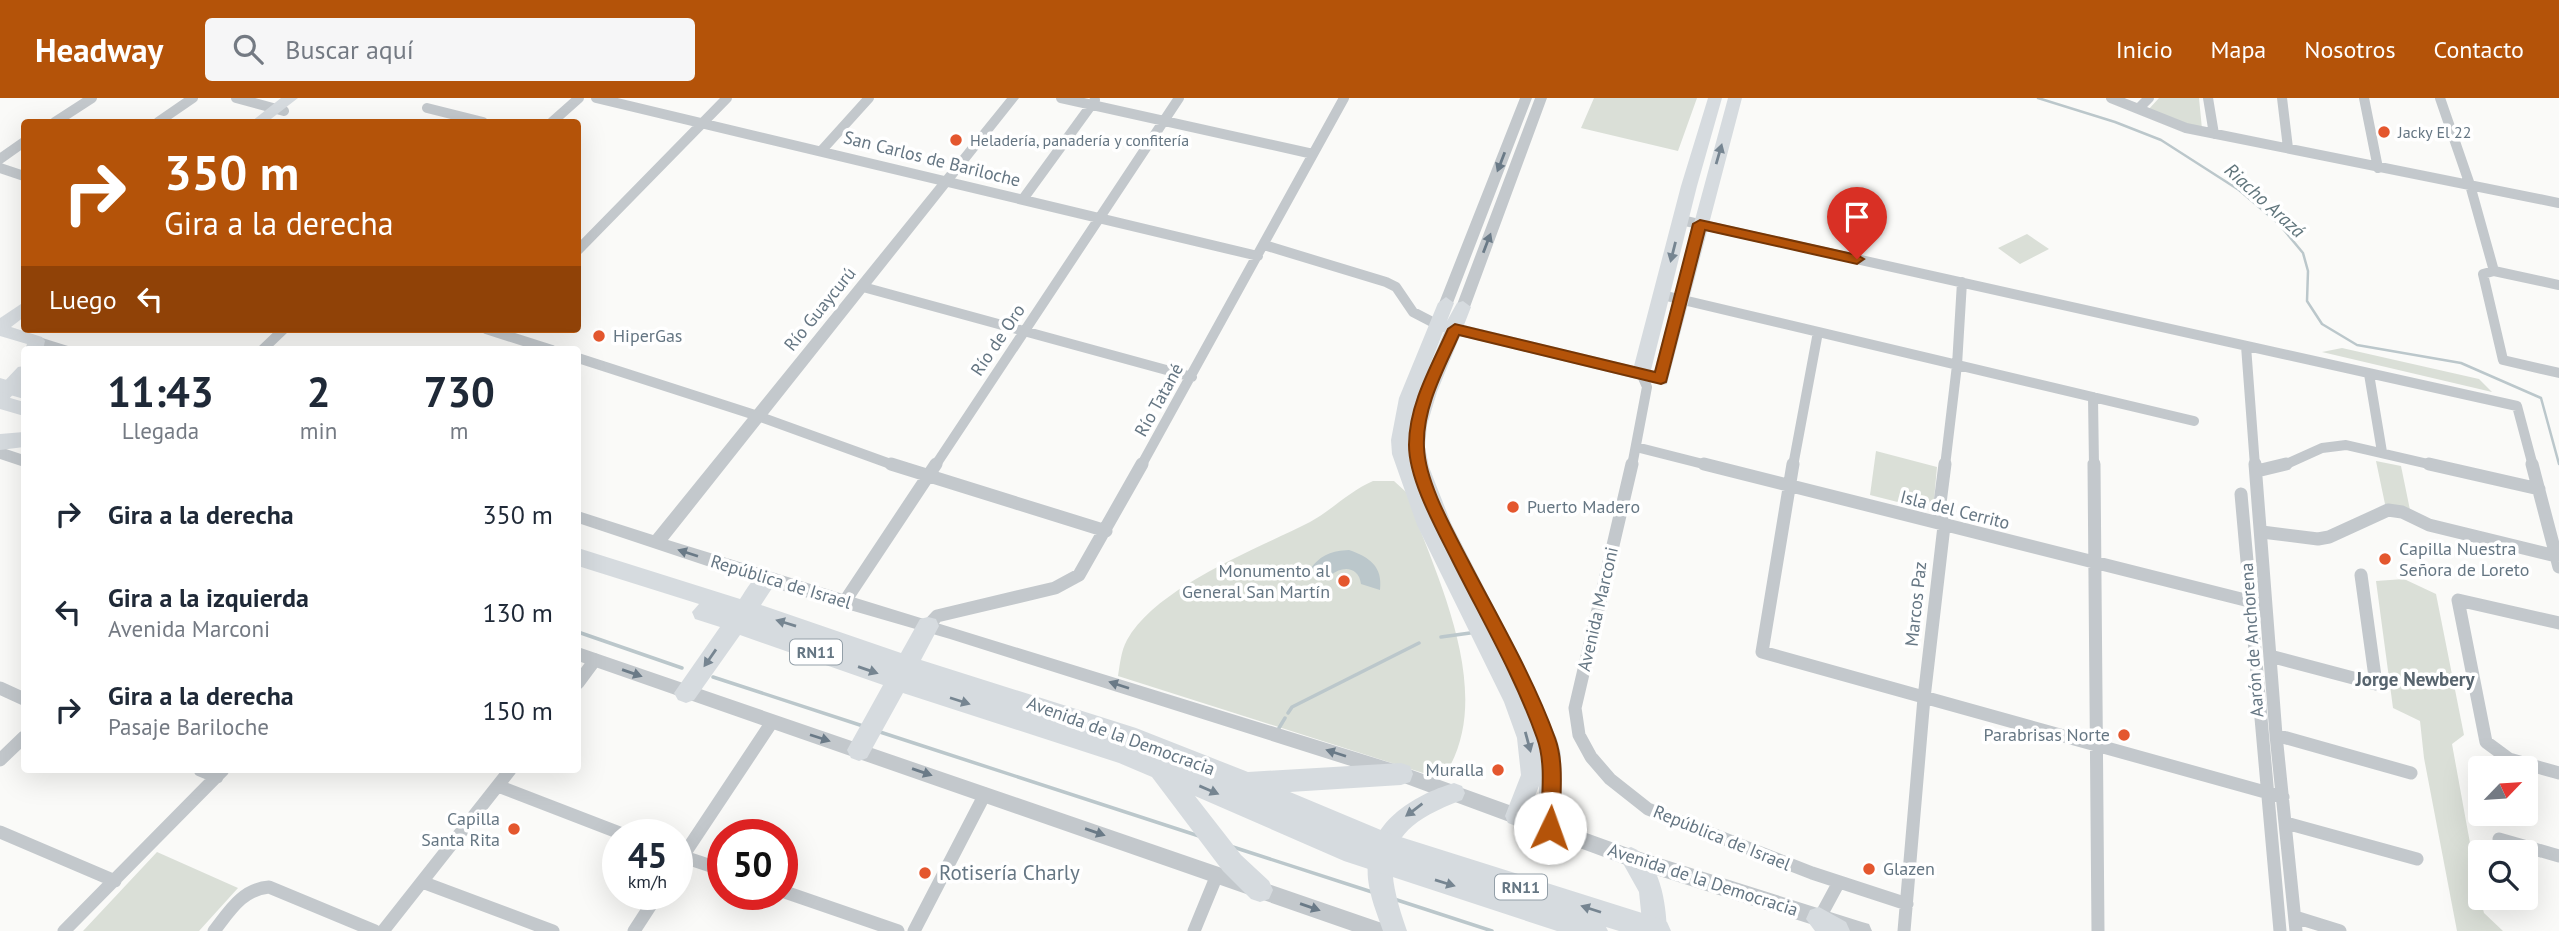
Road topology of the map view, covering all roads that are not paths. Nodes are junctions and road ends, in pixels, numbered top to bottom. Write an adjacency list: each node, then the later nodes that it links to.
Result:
1 (92, 98): 27 (street)
2 (193, 98): 28 (street)
3 (236, 98): 26 (street)
4 (301, 98): 26 (main road)
5 (439, 98): 30 (street)
6 (579, 98): 31 (street)
7 (596, 98): 33 (street, San Carlos de Bariloche)
8 (727, 98): 33 (street)
9 (869, 98): 37 (street)
10 (1013, 98): 43 (street, Río Guaycurú)
11 (1061, 98): 24 (street)
12 (1180, 98): 32 (street, Río de Oro)
13 (1344, 98): 38 (street, Río Tatané)
14 (1526, 98): 62 (street, one-way to 62)
15 (1541, 98): 62 (street, one-way to 15)
16 (1715, 98): 48 (main road, Avenida Marconi)
17 (1735, 98): 49 (main road, Avenida Marconi, one-way to 17)
18 (2111, 98): 25 (street)
19 (2149, 98): 25 (street)
20 (2208, 98): 34 (street)
21 (2282, 98): 36 (street)
22 (2364, 98): 41 (street)
23 (2440, 98): 44 (street)
24 (1095, 101): 32 (street); 45 (street)
25 (2138, 109): 34 (street)
26 (280, 110): 29 (main road)
27 (60, 119)
28 (162, 119)
29 (264, 119)
30 (471, 119)
31 (555, 119)
32 (1164, 122): 38 (street); 47 (street, Río de Oro)
33 (701, 124): 37 (street, San Carlos de Bariloche); 51 (street)
34 (2214, 134): 36 (street)
35 (21, 144): 39 (street)
36 (2288, 148): 41 (street)
37 (822, 150): 43 (street, San Carlos de Bariloche)
38 (1313, 154): 50 (street, Río Tatané)
39 (0, 159)
40 (0, 168): 42 (street)
41 (2378, 168): 44 (street)
42 (21, 175)
43 (948, 180): 45 (street, San Carlos de Bariloche); 56 (street, Río Guaycurú)
44 (2470, 185): 46 (street); 53 (street)
45 (1023, 199): 47 (street, San Carlos de Bariloche)
46 (2559, 203)
47 (1098, 219): 52 (street, San Carlos de Bariloche); 64 (street, Río de Oro)
48 (1681, 220): 49 (street); 57 (main road, Avenida Marconi, one-way to 57)
49 (1700, 224): 54 (street); 59 (main road, Avenida Marconi)
50 (1264, 245): 52 (street, Río Tatané); 62 (street)
51 (581, 247)
52 (1258, 257): 78 (street, Río Tatané)
53 (2494, 271): 55 (street); 75 (street)
54 (1962, 282): 71 (street); 73 (street, Marcos Paz)
55 (2559, 285)
56 (863, 287): 64 (street); 82 (street, Río Guaycurú)
57 (1661, 295): 59 (street); 74 (main road, Avenida Marconi)
58 (21, 300): 61 (main road)
59 (1681, 300): 65 (street); 74 (main road, Avenida Marconi)
60 (21, 310): 63 (main road)
61 (0, 316)
62 (1450, 316): 74 (main road); 141 (main road, one-way to 141); 144 (main road)
63 (0, 328): 68 (main road)
64 (1024, 331): 78 (street); 91 (street, Río de Oro)
65 (1818, 332): 73 (street); 92 (street)
66 (280, 333): 69 (street)
67 (504, 333): 70 (street)
68 (35, 346)
69 (266, 346)
70 (541, 346)
71 (2246, 346): 76 (street); 90 (street, Aarón de Anchorena)
72 (581, 359): 82 (street)
73 (1957, 365): 80 (street); 96 (street, Marcos Paz)
74 (1652, 373): 86 (street, Avenida Marconi)
75 (2559, 373)
76 (2369, 374): 87 (street); 93 (street)
77 (21, 376): 79 (main road)
78 (1192, 377): 97 (street, Río Tatané)
79 (7, 393): 81 (highway)
80 (2093, 397): 83 (street); 102 (street)
81 (21, 406)
82 (758, 415): 91 (street); 99 (street, Río Guaycurú)
83 (2194, 421)
84 (21, 440): 85 (highway)
85 (0, 442)
86 (1636, 447): 92 (street, Isla del Cerrito); 122 (street, Avenida Marconi)
87 (2382, 452): 90 (street); 93 (street)
88 (0, 453): 89 (street)
89 (21, 460)
90 (2257, 471): 98 (street, Aarón de Anchorena)
91 (928, 475): 97 (street); 106 (street, Río de Oro)
92 (1789, 485): 96 (street, Isla del Cerrito); 121 (street)
93 (2539, 489): 101 (street)
94 (2241, 494): 107 (street)
95 (581, 518): 99 (street, República de Israel)
96 (1944, 526): 102 (street, Isla del Cerrito); 121 (street, Marcos Paz)
97 (1106, 531): 111 (street, Río Tatané)
98 (2262, 532): 101 (street); 108 (street, Aarón de Anchorena)
99 (656, 543): 105 (street, República de Israel, one-way to 99)
100 (581, 558): 109 (highway, Avenida de la Democracia / RN11)
101 (2558, 561)
102 (2095, 563): 107 (street, Isla del Cerrito); 126 (street)
103 (581, 573): 109 (highway, Avenida de la Democracia / RN11)
104 (2361, 575): 114 (street)
105 (767, 579): 106 (street, República de Israel); 109 (highway)
106 (845, 601): 111 (street, República de Israel)
107 (2251, 601): 108 (street, Isla del Cerrito); 137 (street)
108 (2265, 604): 114 (street, Aarón de Anchorena)
109 (739, 617): 116 (highway, Avenida de la Democracia / RN11); 119 (highway, one-way to 119)
110 (2559, 623): 133 (street)
111 (928, 626): 112 (street, República de Israel); 116 (highway)
112 (986, 643): 134 (street, Avenida de la Democracia, one-way to 112)
113 (581, 655): 115 (street)
114 (2270, 656): 124 (street, Aarón de Anchorena)
115 (595, 660): 117 (street); 119 (street, one-way to 119)
116 (903, 673): 127 (highway); 129 (highway, Avenida de la Democracia / RN11, one-way to 129); 135 (highway, Avenida de la Democracia / RN11)
117 (581, 679)
118 (0, 688): 120 (street)
119 (686, 693): 123 (street)
120 (21, 698)
121 (1924, 698): 126 (street); 158 (street, Marcos Paz)
122 (1574, 708): 155 (street, República de Israel)
123 (772, 722): 127 (street, one-way to 127); 146 (street)
124 (2276, 735): 132 (street); 140 (street, Aarón de Anchorena)
125 (21, 740): 128 (street)
126 (2096, 745): 137 (street); 177 (street)
127 (859, 750): 139 (street, one-way to 139)
128 (0, 760)
129 (1158, 768): 148 (highway, Avenida de la Democracia / RN11, one-way to 148); 156 (highway)
130 (220, 773): 153 (street)
131 (508, 773): 136 (street)
132 (2411, 773)
133 (2559, 773)
134 (1401, 774): 135 (highway); 138 (street, Avenida de la Democracia)
135 (1247, 783): 148 (highway, Avenida de la Democracia / RN11)
136 (498, 786): 143 (street); 154 (street)
137 (2268, 792): 140 (street); 178 (street)
138 (1454, 793): 141 (street, Avenida de la Democracia); 148 (main road, one-way to 148)
139 (985, 794): 152 (street, one-way to 152); 169 (street)
140 (2283, 797): 142 (street, Aarón de Anchorena)
141 (1516, 816): 144 (street, Avenida de la Democracia)
142 (2286, 823): 151 (street); 160 (street, Aarón de Anchorena)
143 (602, 826)
144 (1550, 828): 150 (street, Avenida de la Democracia)
145 (0, 832): 153 (street)
146 (693, 838)
147 (2499, 839): 149 (street)
148 (1384, 853): 172 (main road); 173 (highway, Avenida de la Democracia / RN11, one-way to 173); 174 (highway, Avenida de la Democracia / RN11, one-way to 148)
149 (2559, 856)
150 (1631, 858): 161 (street, Avenida de la Democracia); 174 (main road)
151 (2417, 859)
152 (1217, 875): 156 (street); 170 (street)
153 (115, 881): 162 (street)
154 (422, 882): 165 (street); 166 (street)
155 (1839, 882): 158 (street, República de Israel); 161 (street)
156 (1260, 890): 171 (street, one-way to 171)
157 (798, 897): 168 (street)
158 (1907, 904): 176 (street, Marcos Paz)
159 (648, 910): 167 (street)
160 (2295, 924): 179 (street)
161 (1828, 925): 175 (street, Avenida de la Democracia)
162 (64, 931)
163 (214, 931): 164 (street)
164 (375, 931)
165 (383, 931)
166 (552, 931)
167 (634, 931)
168 (898, 931)
169 (914, 931)
170 (1194, 931)
171 (1380, 931)
172 (1395, 931)
173 (1595, 931)
174 (1656, 931)
175 (1862, 931)
176 (1904, 931)
177 (2098, 931)
178 (2280, 931)
179 (2340, 931)

